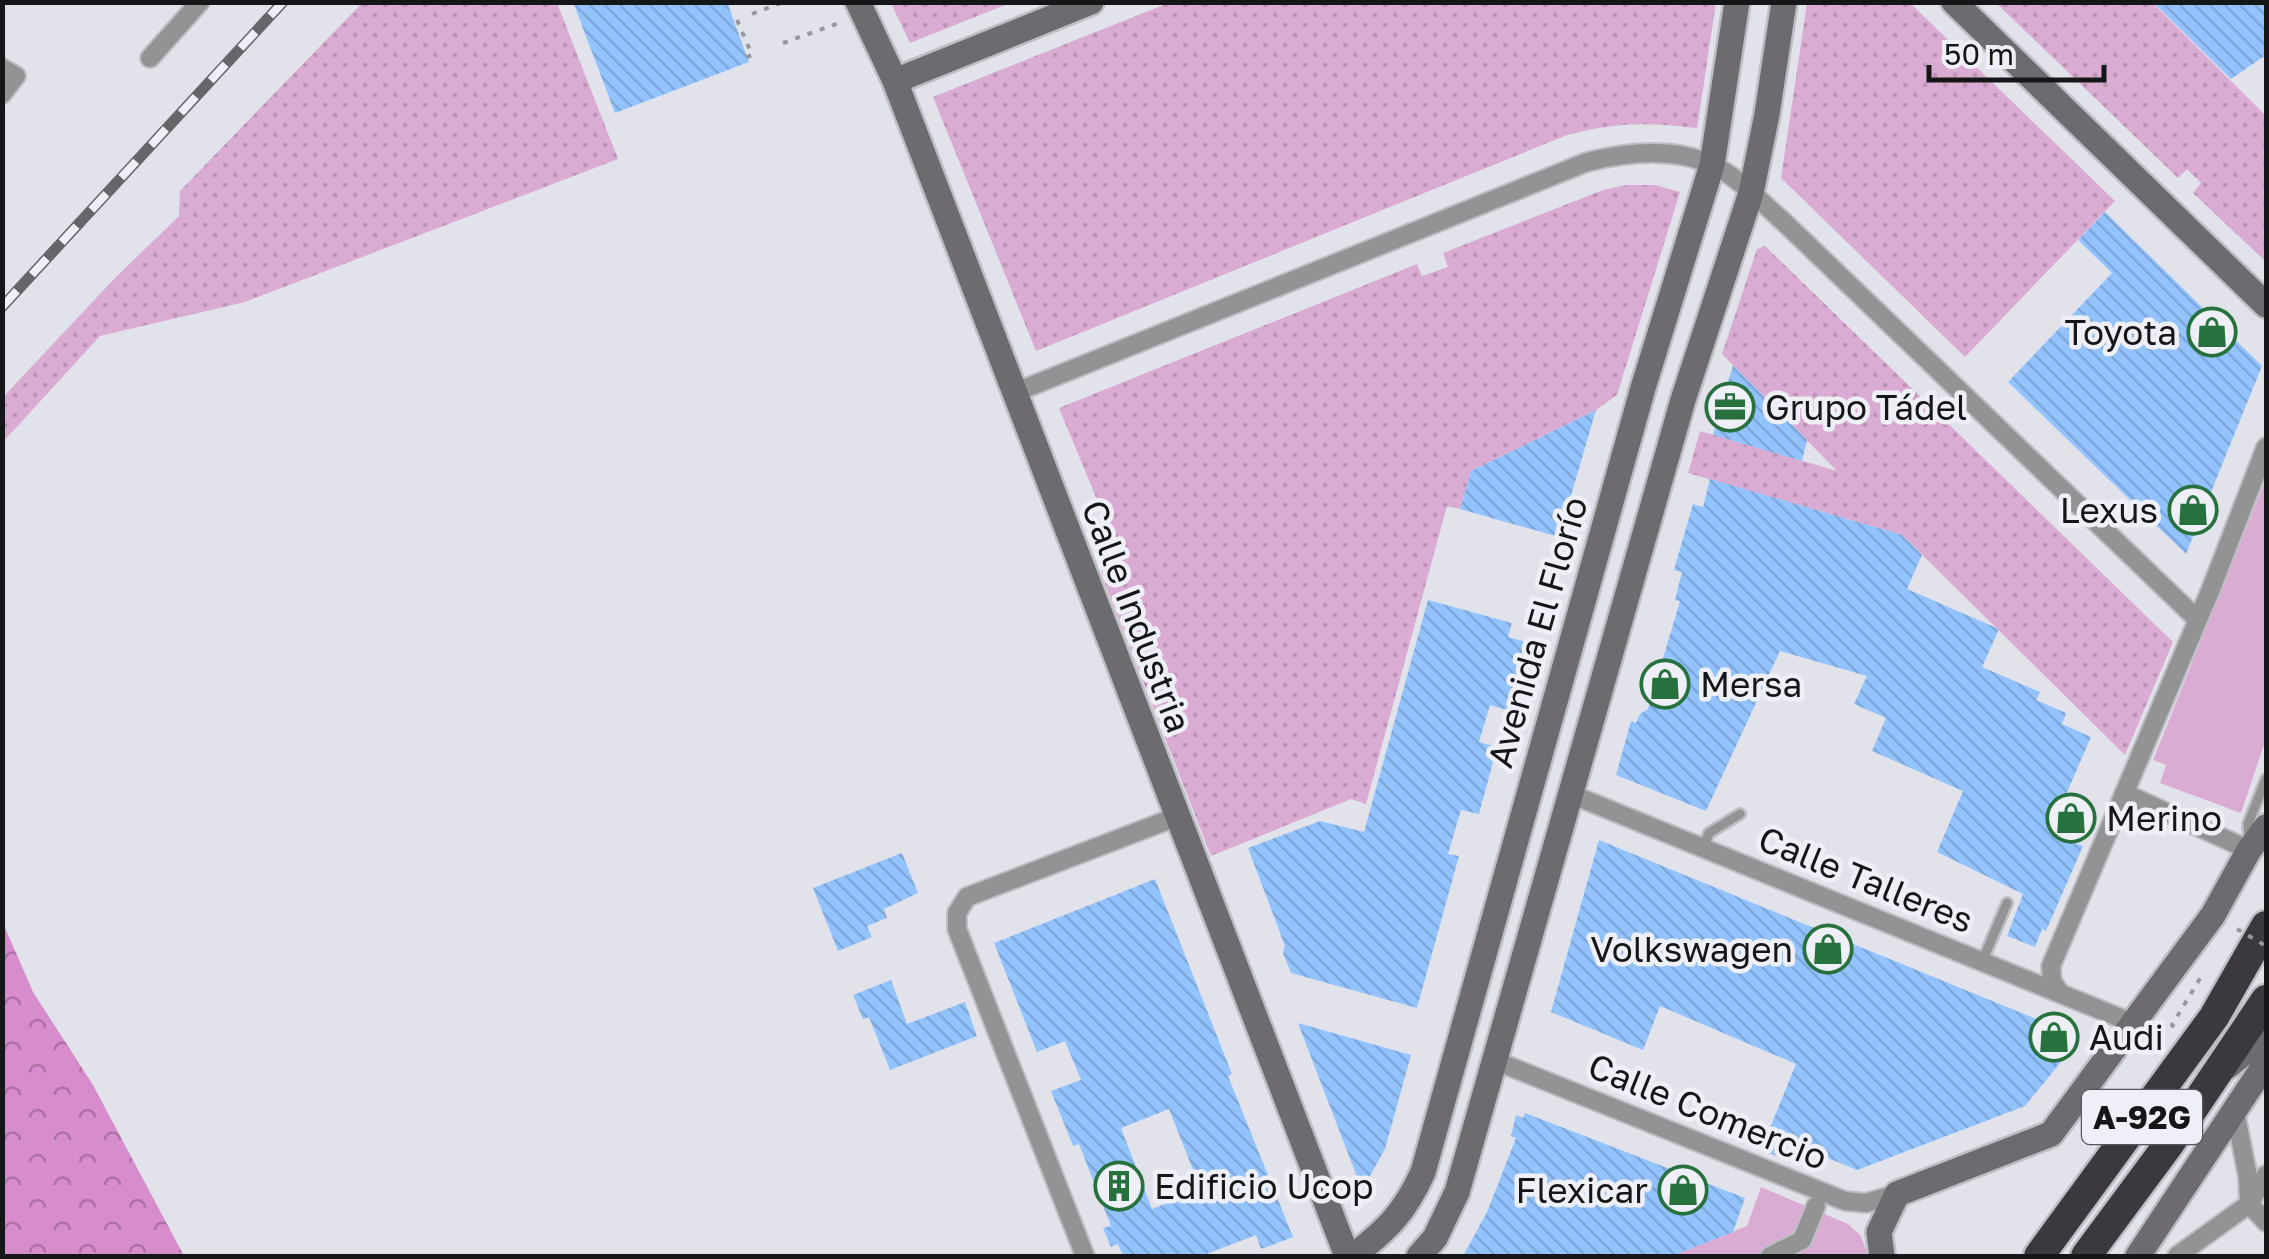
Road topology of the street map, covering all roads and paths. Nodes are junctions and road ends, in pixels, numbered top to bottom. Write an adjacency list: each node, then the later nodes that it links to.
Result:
1 (200, 2): 12 (street)
2 (783, 2): 8 (path)
3 (858, 2): 15 (main road, Calle Industria)
4 (1092, 2): 15 (main road)
5 (1738, 2): 17 (main road, Avenida El Florío)
6 (1784, 2): 18 (main road)
7 (1954, 2): 19 (main road)
8 (752, 14)
9 (737, 20): 13 (path)
10 (839, 22): 11 (path)
11 (783, 44)
12 (150, 58)
13 (741, 59)
14 (2, 68): 16 (street)
15 (895, 81): 20 (main road, Calle Industria)
16 (2, 94)
17 (1712, 165): 18 (street); 20 (street); 24 (main road, Avenida El Florío)
18 (1750, 193): 22 (street); 26 (main road)
19 (2266, 305)
20 (1014, 393): 28 (main road, Calle Industria)
21 (2266, 447): 22 (street)
22 (2198, 620): 25 (street)
23 (2266, 778): 31 (lane)
24 (1530, 782): 26 (main road); 40 (main road, Avenida El Florío)
25 (2124, 793): 31 (street); 36 (street)
26 (1573, 795): 30 (street, Calle Talleres); 41 (main road)
27 (1740, 814): 30 (lane)
28 (1176, 817): 52 (street); 53 (main road, Calle Industria)
29 (2266, 827): 31 (main road)
30 (1703, 848): 35 (street, Calle Talleres)
31 (2249, 850): 38 (main road)
32 (2007, 903): 35 (lane)
33 (2252, 928): 34 (path, bridge); 57 (highway, A-92G)
34 (2266, 946)
35 (1982, 962): 36 (street, Calle Talleres)
36 (2060, 993): 38 (street, Calle Talleres)
37 (2266, 1000): 43 (highway, A-92G)
38 (2135, 1024): 48 (main road)
39 (2266, 1034): 43 (main road)
40 (1456, 1046): 41 (main road); 53 (main road, Avenida El Florío)
41 (1496, 1061): 48 (street, Calle Comercio); 54 (main road)
42 (2266, 1062): 44 (main road)
43 (2216, 1076): 58 (highway, A-92G)
44 (2235, 1112): 45 (street); 59 (main road)
45 (2244, 1150): 46 (street); 49 (street)
46 (2266, 1152)
47 (2266, 1176): 49 (street)
48 (1898, 1194): 56 (main road)
49 (2248, 1204): 51 (street); 60 (street)
50 (1816, 1206): 55 (street)
51 (2266, 1222)
52 (1085, 1256)
53 (1350, 1256)
54 (1418, 1256)
55 (1770, 1256)
56 (1882, 1256)
57 (2040, 1256)
58 (2086, 1256)
59 (2138, 1256)
60 (2177, 1256)

